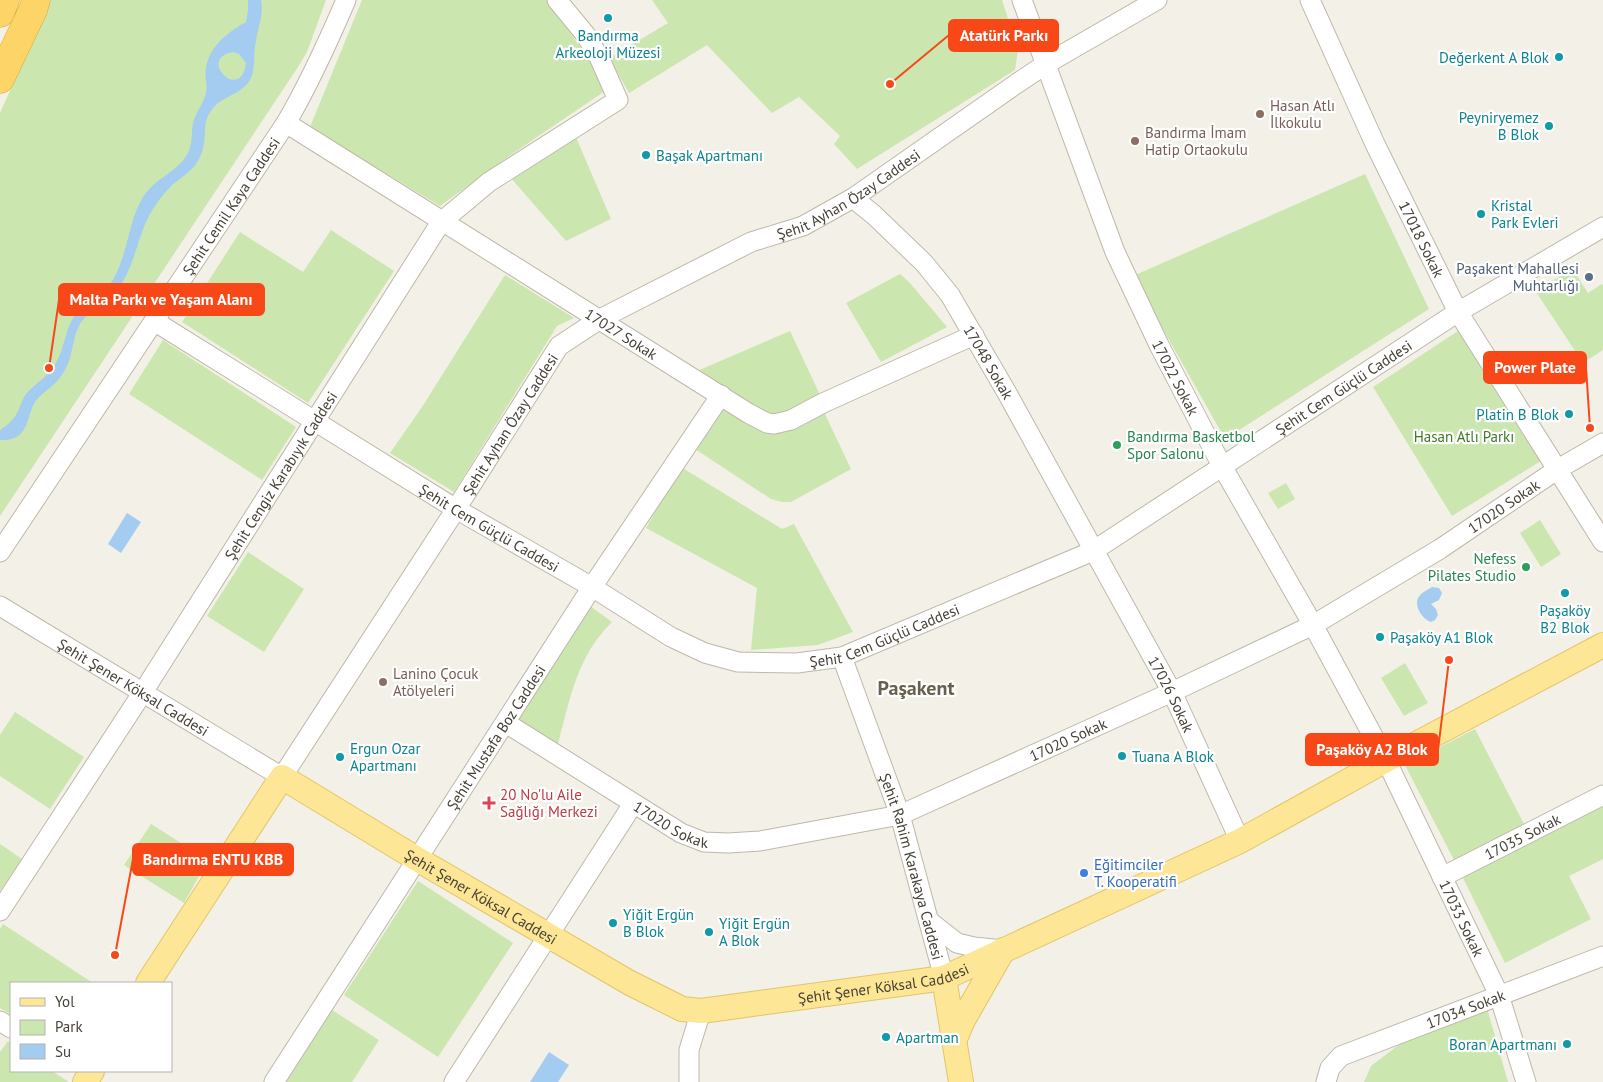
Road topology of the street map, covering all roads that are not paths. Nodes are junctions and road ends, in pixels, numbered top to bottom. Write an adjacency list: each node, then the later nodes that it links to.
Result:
1 (5, 0): 8 (highway)
2 (36, 0): 10 (highway)
3 (346, 0): 11 (street, Şehit Cemil Kaya Caddesi)
4 (557, 0): 13 (street, Şehit Cengiz Karabıyık Caddesi)
5 (1022, 0): 9 (street, 17022 Sokak)
6 (1157, 0): 9 (street, Şehit Ayhan Özay Caddesi)
7 (1310, 0): 15 (street, 17018 Sokak)
8 (0, 13)
9 (1046, 64): 12 (street, Şehit Ayhan Özay Caddesi); 22 (street, 17022 Sokak)
10 (0, 79)
11 (286, 123): 13 (street, 17027 Sokak); 17 (street, Şehit Cemil Kaya Caddesi)
12 (853, 198): 16 (street, Şehit Ayhan Özay Caddesi); 18 (street, 17048 Sokak)
13 (441, 222): 16 (street, 17027 Sokak); 20 (street, Şehit Cengiz Karabıyık Caddesi)
14 (1603, 226): 15 (street, Şehit Cem Güçlü Caddesi)
15 (1458, 312): 22 (street, Şehit Cem Güçlü Caddesi); 23 (street, 17018 Sokak)
16 (600, 319): 19 (street, 17027 Sokak); 24 (street, Şehit Ayhan Özay Caddesi)
17 (154, 321): 20 (street, Şehit Cem Güçlü Caddesi); 27 (street, Şehit Cemil Kaya Caddesi)
18 (974, 335): 19 (street, 17027 Sokak); 26 (street, 17048 Sokak)
19 (721, 395): 28 (street, Şehit Mustafa Boz Caddesi)
20 (313, 421): 24 (street, Şehit Cem Güçlü Caddesi); 33 (street, Şehit Cengiz Karabıyık Caddesi)
21 (1603, 443): 23 (street, 17020 Sokak)
22 (1222, 466): 26 (street, Şehit Cem Güçlü Caddesi); 30 (street, 17022 Sokak)
23 (1558, 469): 25 (street, 17018 Sokak); 30 (street, 17020 Sokak)
24 (456, 509): 28 (street, Şehit Cem Güçlü Caddesi); 37 (street, Şehit Ayhan Özay Caddesi)
25 (1603, 542)
26 (1093, 551): 32 (street, Şehit Cem Güçlü Caddesi); 34 (street, 17026 Sokak)
27 (0, 552)
28 (592, 588): 32 (street, Şehit Cem Güçlü Caddesi); 35 (street, Şehit Mustafa Boz Caddesi)
29 (0, 606): 33 (street, Şehit Şener Köksal Caddesi)
30 (1314, 625): 34 (street, 17020 Sokak); 36 (street, 17022 Sokak)
31 (1603, 645): 36 (main road, Şehit Şener Köksal Caddesi)
32 (842, 657): 40 (street, Şehit Rahim Karakaya Caddesi)
33 (143, 692): 37 (street, Şehit Şener Köksal Caddesi); 44 (street, Şehit Cengiz Karabıyık Caddesi)
34 (1172, 692): 40 (street, 17020 Sokak); 41 (street, 17026 Sokak)
35 (506, 723): 39 (street, 17020 Sokak); 42 (street, Şehit Mustafa Boz Caddesi)
36 (1386, 760): 41 (main road, Şehit Şener Köksal Caddesi); 43 (street, 17033 Sokak)
37 (282, 777): 42 (main road, Şehit Şener Köksal Caddesi); 50 (main road, Şehit Ayhan Özay Caddesi)
38 (1603, 795): 43 (street, 17035 Sokak)
39 (633, 804): 40 (street, 17020 Sokak); 46 (street)
40 (900, 815): 45 (street, Şehit Rahim Karakaya Caddesi)
41 (1240, 841): 47 (main road, Şehit Şener Köksal Caddesi)
42 (417, 859): 46 (main road, Şehit Şener Köksal Caddesi); 56 (street, Şehit Mustafa Boz Caddesi)
43 (1442, 877): 51 (street, 17033 Sokak)
44 (0, 911)
45 (929, 921): 47 (street, Şehit Şener Köksal Caddesi); 49 (street, Şehit Rahim Karakaya Caddesi)
46 (549, 935): 52 (main road, Şehit Şener Köksal Caddesi); 55 (street)
47 (1003, 950): 49 (main road, Şehit Şener Köksal Caddesi); 53 (main road)
48 (1603, 956): 51 (street, 17034 Sokak)
49 (944, 978): 52 (main road, Şehit Şener Köksal Caddesi); 53 (main road, Şehit Rahim Karakaya Caddesi)
50 (149, 982)
51 (1499, 995): 54 (street, 17034 Sokak); 59 (street, 17033 Sokak)
52 (701, 1011): 57 (street)
53 (954, 1041): 58 (main road, Şehit Rahim Karakaya Caddesi)
54 (1328, 1075)
55 (456, 1081)
56 (274, 1082)
57 (689, 1082)
58 (961, 1082)
59 (1526, 1082)

